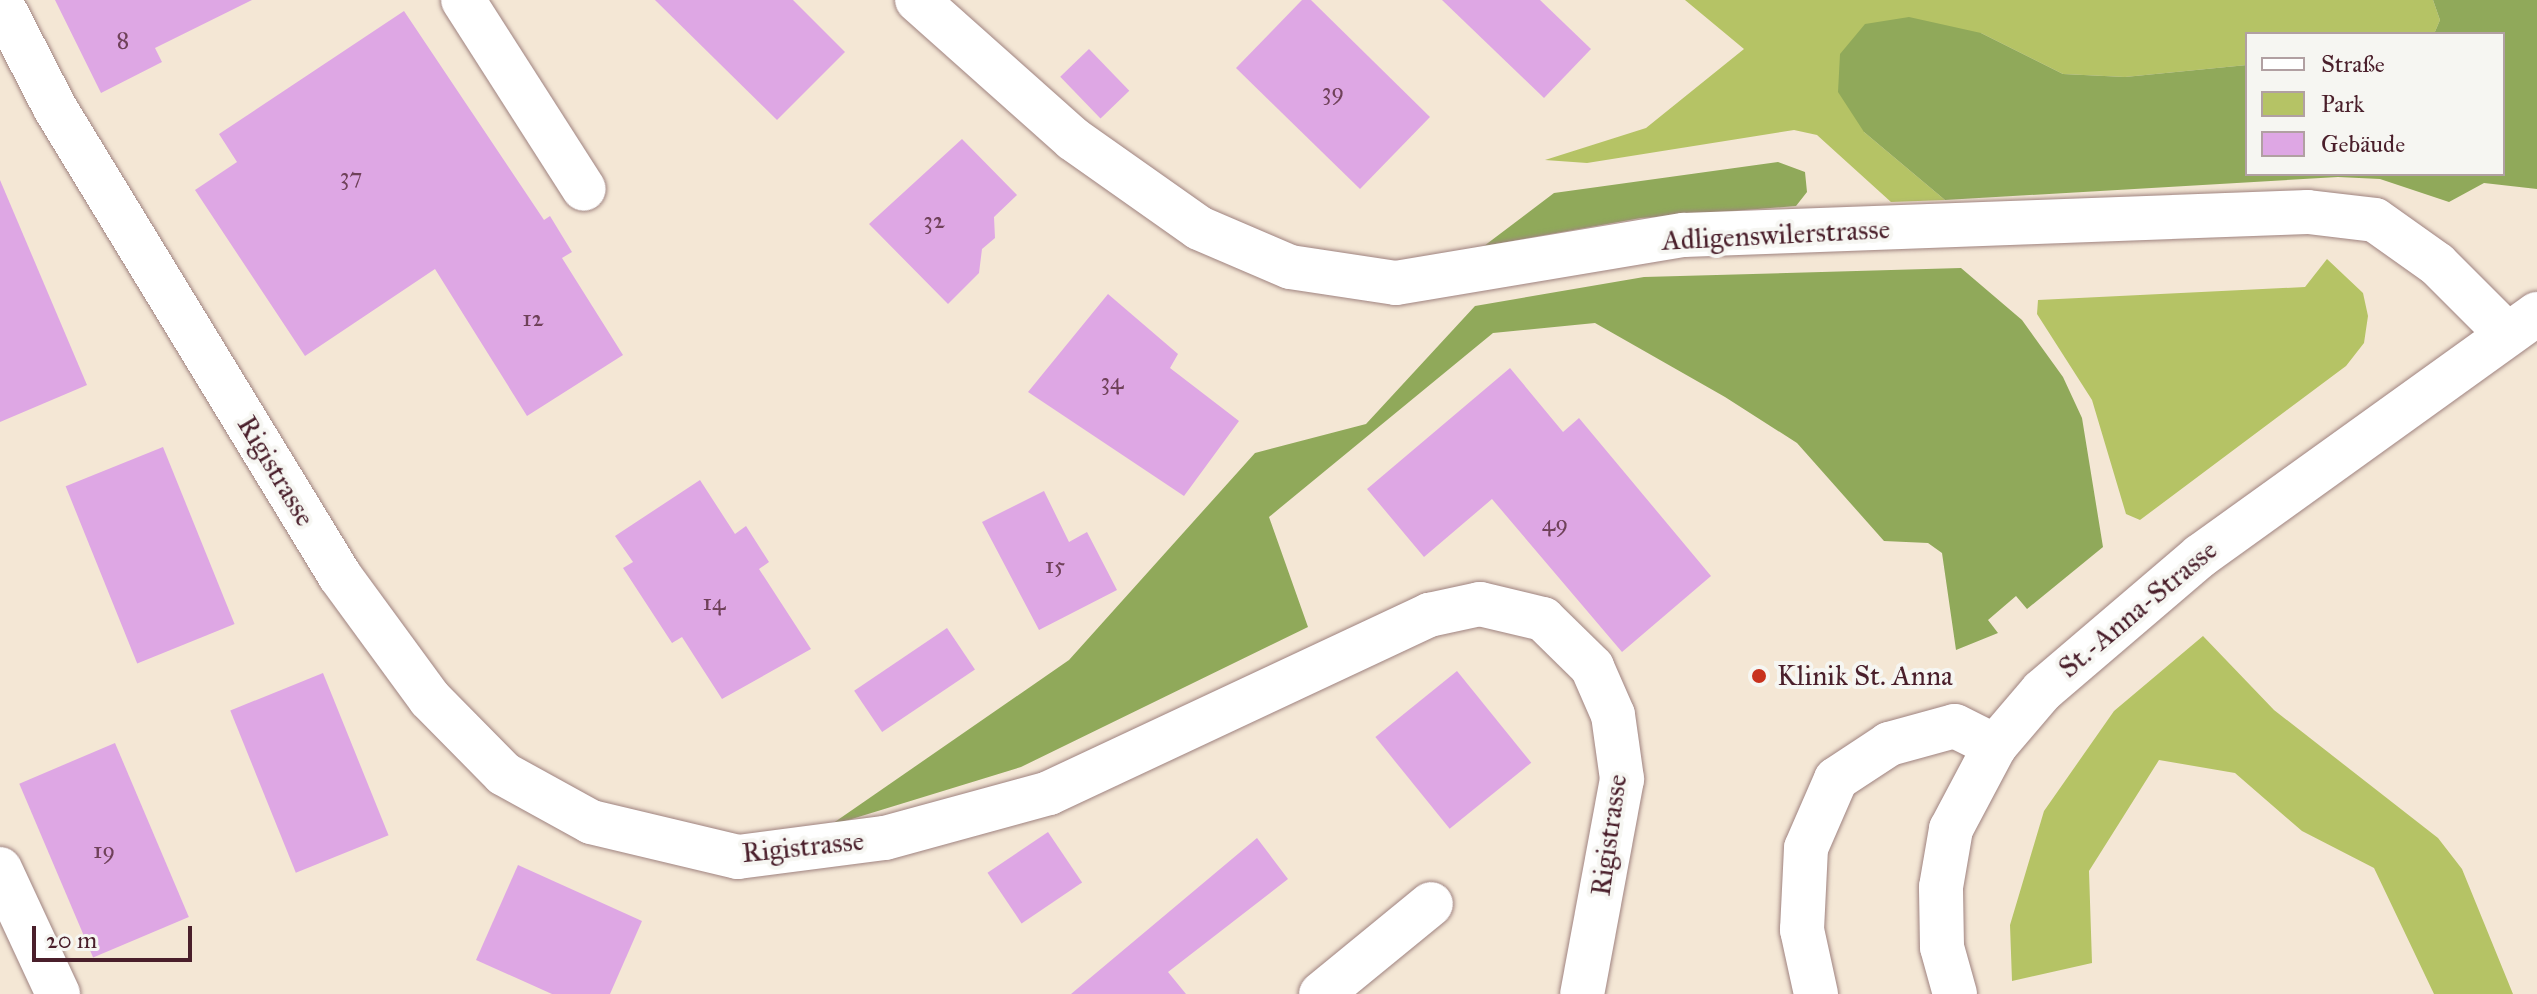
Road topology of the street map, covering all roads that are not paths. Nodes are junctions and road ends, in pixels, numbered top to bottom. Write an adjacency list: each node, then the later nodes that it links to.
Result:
1 (463, 0): 4 (street)
2 (917, 0): 5 (street, Adligenswilerstrasse)
3 (0, 1): 11 (street, Rigistrasse)
4 (584, 189)
5 (2522, 324): 6 (street, St.-Anna-Strasse)
6 (1995, 746): 12 (street); 13 (street, St.-Anna-Strasse)
7 (0, 869): 9 (street)
8 (1431, 904): 10 (street)
9 (58, 994)
10 (1321, 994)
11 (1582, 994)
12 (1816, 994)
13 (1955, 994)

